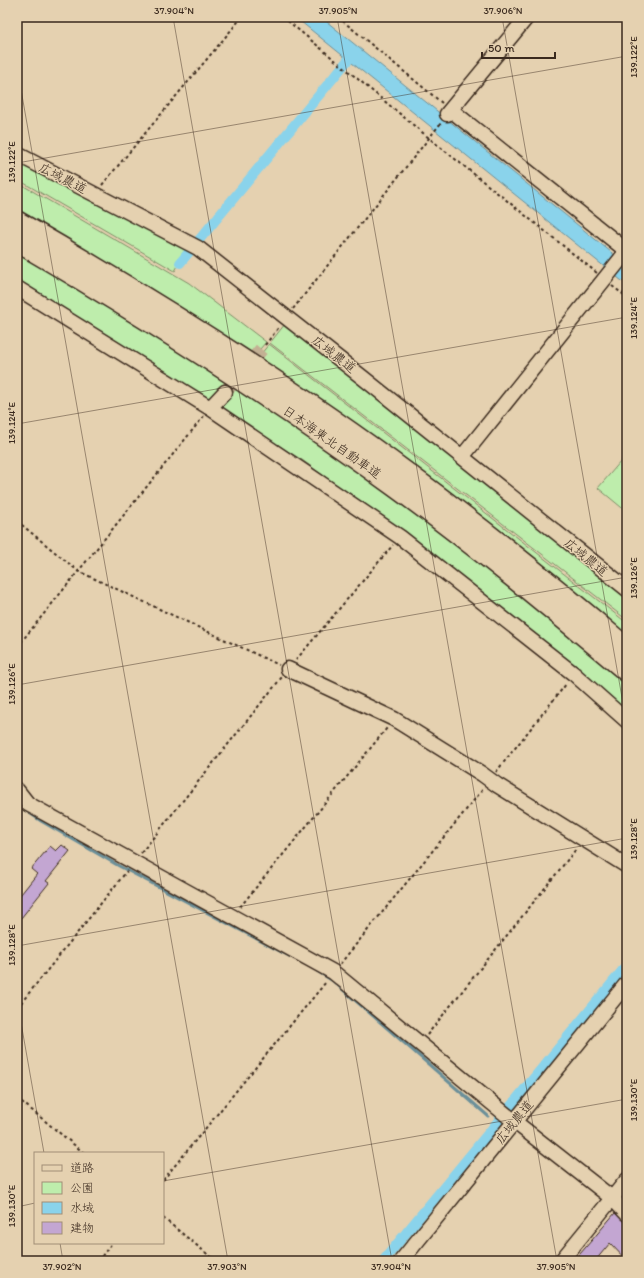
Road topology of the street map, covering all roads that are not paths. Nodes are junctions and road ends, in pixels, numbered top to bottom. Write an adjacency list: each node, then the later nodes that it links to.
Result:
1 (527, 17): 5 (street)
2 (17, 154): 9 (street, 広域農道)
3 (17, 222): 11 (highway, 日本海東北自動車道)
4 (17, 241): 13 (highway, 日本海東北自動車道)
5 (626, 252): 9 (street)
6 (17, 288): 8 (street)
7 (225, 392): 8 (street)
8 (210, 408): 14 (street)
9 (462, 457): 10 (street, 広域農道)
10 (627, 589)
11 (627, 649)
12 (288, 669): 16 (street)
13 (627, 672)
14 (627, 721)
15 (17, 790): 18 (street)
16 (627, 866)
17 (627, 983): 18 (street, 広域農道)
18 (515, 1122): 20 (street); 22 (street, 広域農道)
19 (627, 1180): 20 (street)
20 (612, 1198): 21 (street); 23 (street)
21 (627, 1214)
22 (401, 1261)
23 (561, 1261)

